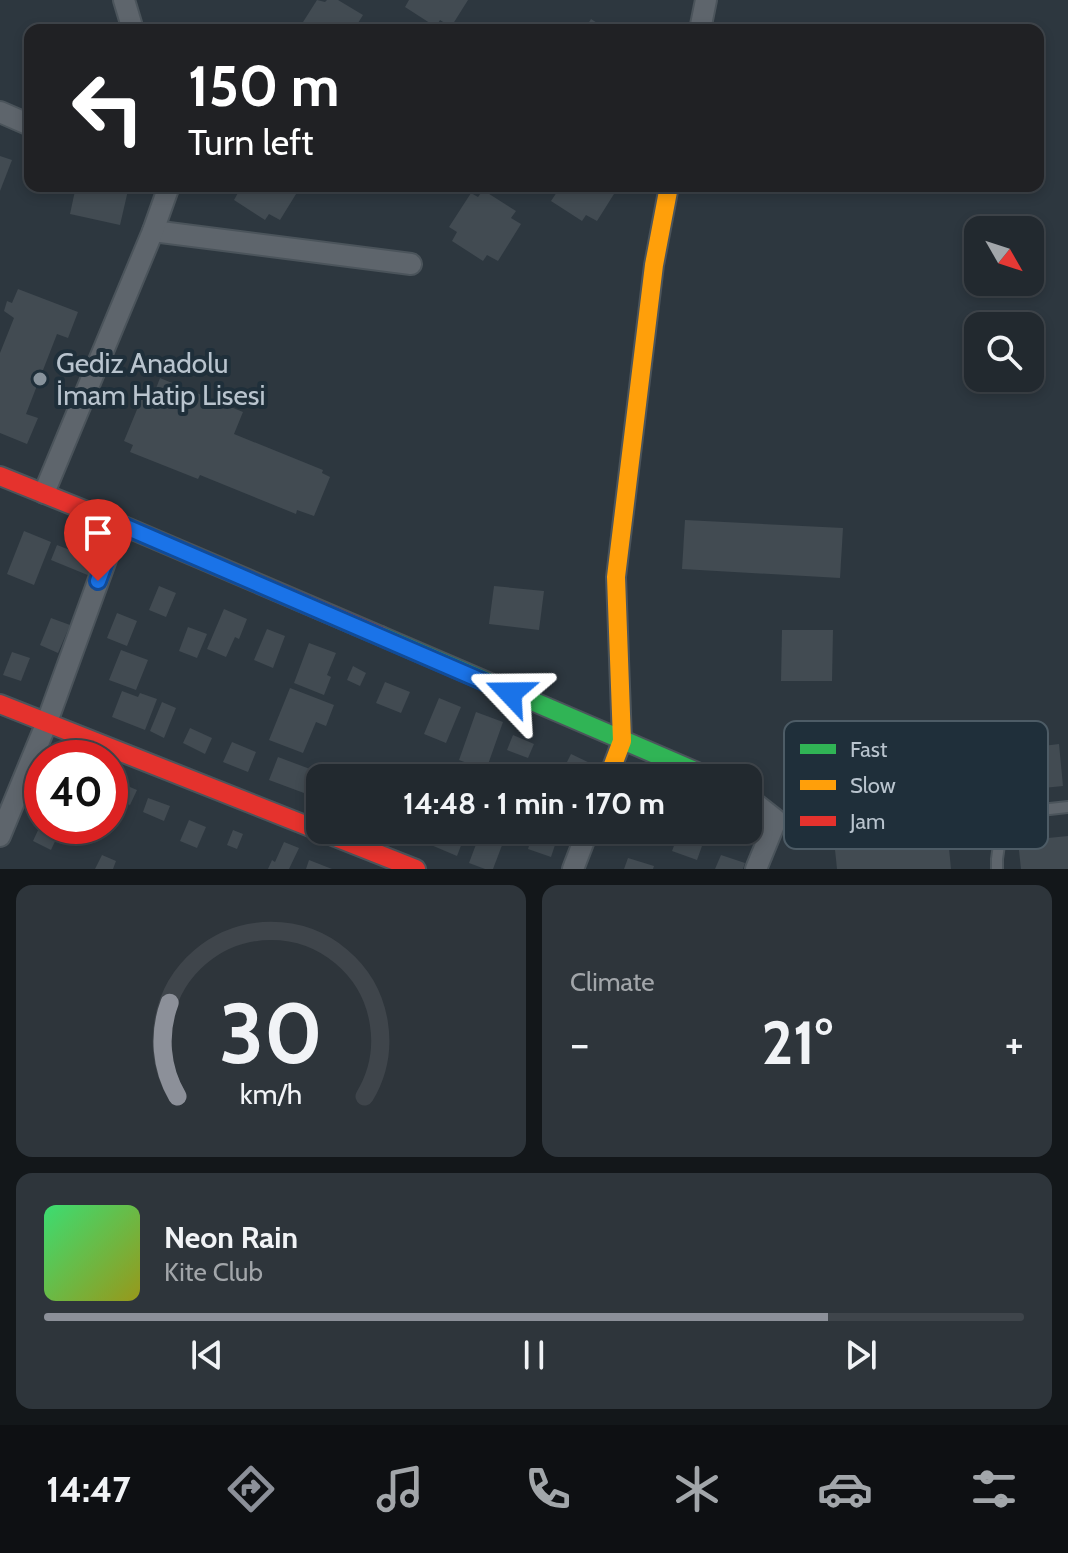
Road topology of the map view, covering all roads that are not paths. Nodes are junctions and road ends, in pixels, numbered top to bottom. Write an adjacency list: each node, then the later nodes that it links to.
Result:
1 (124, 0): 3 (street)
2 (706, 0): 4 (street)
3 (131, 24)
4 (701, 24)
5 (0, 112): 6 (street)
6 (24, 122)
7 (167, 192): 9 (street)
8 (668, 192): 16 (street)
9 (153, 231): 10 (street); 12 (street)
10 (411, 264)
11 (0, 476): 12 (street)
12 (44, 493): 13 (street)
13 (119, 524): 15 (street); 16 (street)
14 (0, 704): 15 (street)
15 (47, 722): 22 (street); 25 (street)
16 (622, 741): 17 (street); 18 (street)
17 (613, 764)
18 (677, 764)
19 (1068, 807): 21 (lane)
20 (762, 809): 27 (street)
21 (1048, 809)
22 (0, 836)
23 (583, 844): 26 (street)
24 (998, 849): 28 (lane)
25 (416, 869)
26 (573, 869)
27 (756, 869)
28 (997, 869)

